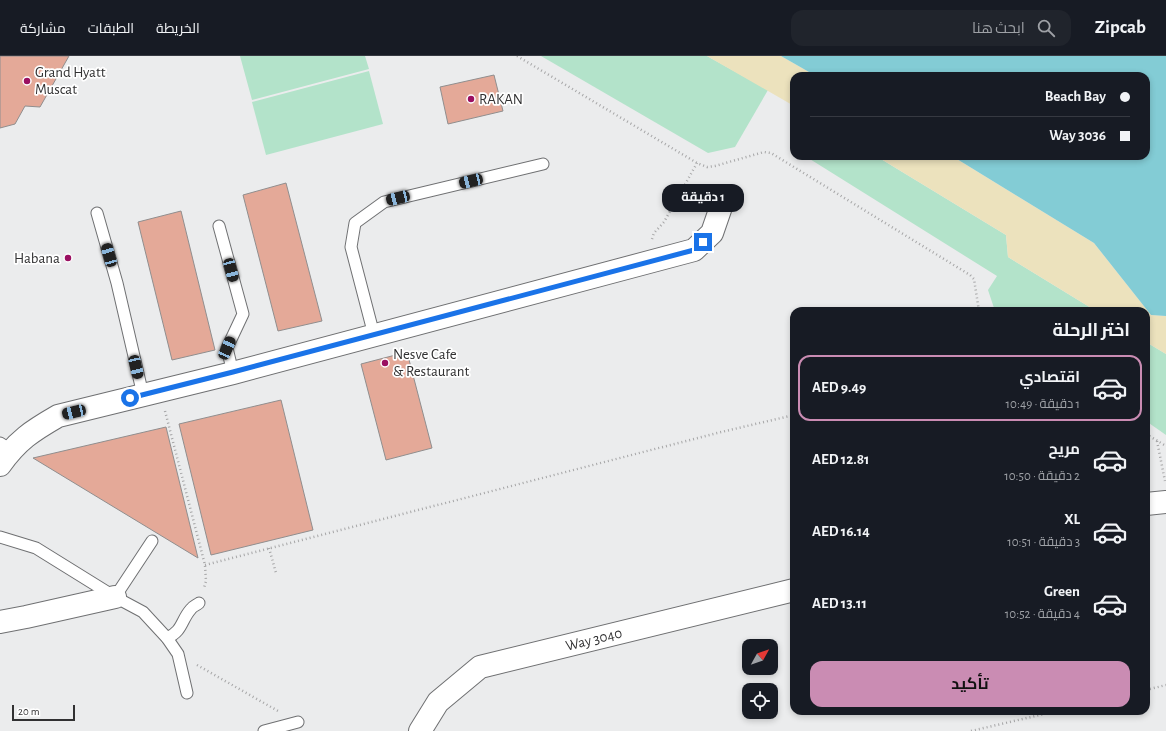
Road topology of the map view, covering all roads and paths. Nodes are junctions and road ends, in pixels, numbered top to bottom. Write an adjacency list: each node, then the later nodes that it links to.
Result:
1 (517, 56): 2 (path)
2 (697, 163): 7 (path); 8 (path)
3 (543, 164): 9 (lane)
4 (722, 204): 7 (street)
5 (97, 213): 11 (lane)
6 (219, 226): 10 (lane)
7 (655, 261): 9 (street)
8 (978, 307)
9 (374, 335): 10 (street)
10 (233, 372): 11 (street)
11 (151, 393): 16 (street); 23 (path)
12 (790, 416): 22 (path)
13 (1150, 437): 14 (path)
14 (1157, 441): 15 (path); 17 (path)
15 (1166, 446)
16 (4, 453)
17 (1166, 483)
18 (1166, 502): 19 (street)
19 (1150, 504)
20 (0, 537): 26 (lane)
21 (152, 541): 26 (lane)
22 (269, 548): 23 (path); 24 (path)
23 (205, 565): 27 (path)
24 (276, 573)
25 (790, 591): 37 (street, Way 3040)
26 (115, 597): 28 (street); 29 (lane)
27 (199, 603): 29 (lane)
28 (0, 622)
29 (167, 638): 30 (lane)
30 (178, 654): 33 (lane); 35 (path)
31 (1166, 685): 32 (path)
32 (1150, 689)
33 (187, 693)
34 (1040, 715): 38 (path)
35 (298, 722): 36 (lane)
36 (264, 731)
37 (420, 731)
38 (972, 731)

